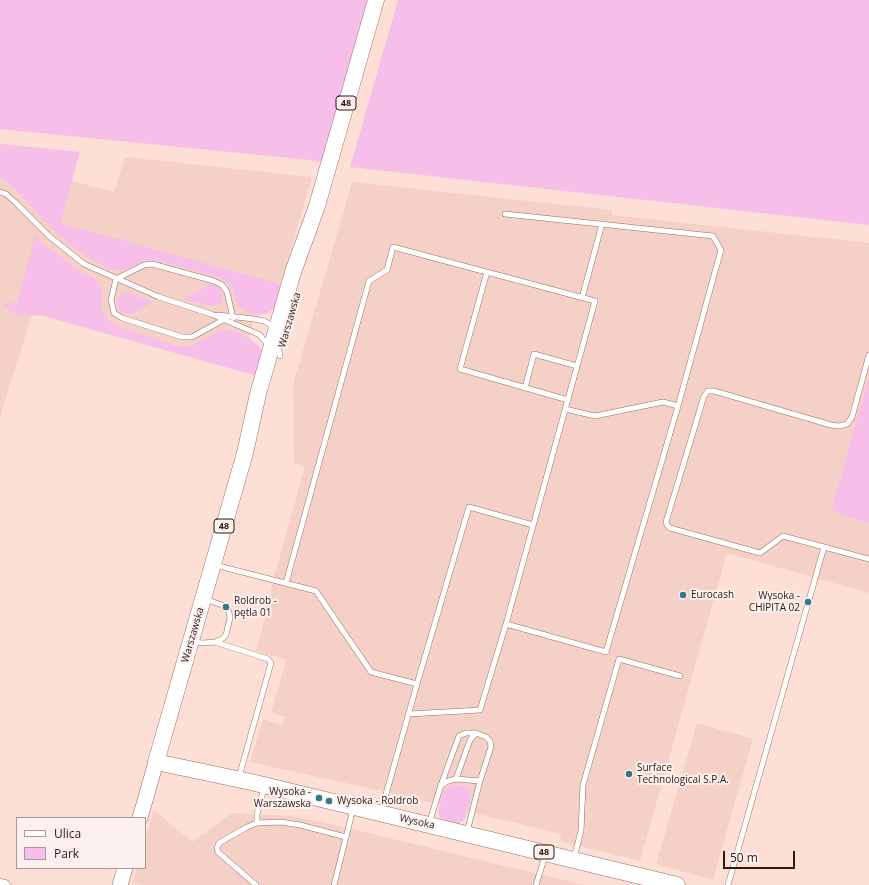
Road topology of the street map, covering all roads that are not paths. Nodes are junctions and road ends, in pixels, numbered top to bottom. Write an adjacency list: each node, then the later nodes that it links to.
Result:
1 (376, 0): 8 (main road, Warszawska / 48)
2 (0, 192): 6 (lane)
3 (505, 214): 4 (lane)
4 (602, 224): 7 (lane); 18 (lane)
5 (487, 272): 7 (lane); 16 (lane); 24 (lane)
6 (116, 279): 9 (lane); 10 (lane); 11 (lane)
7 (582, 298): 15 (lane)
8 (287, 313): 12 (main road, Warszawska / 48); 14 (main road, Warszawska / 48)
9 (211, 314): 10 (lane); 11 (lane)
10 (234, 318): 12 (lane)
11 (222, 320): 12 (lane)
12 (267, 329): 14 (main road, Warszawska / 48)
13 (869, 355): 21 (lane)
14 (274, 358): 23 (main road, Warszawska / 48)
15 (577, 366): 16 (lane); 17 (lane)
16 (525, 388): 17 (lane)
17 (568, 400): 19 (lane)
18 (678, 406): 19 (lane); 26 (lane)
19 (565, 408): 20 (lane)
20 (533, 525): 26 (lane); 30 (lane)
21 (824, 547): 22 (lane); 56 (lane)
22 (869, 559)
23 (213, 564): 24 (lane); 25 (main road, Warszawska / 48)
24 (286, 583): 30 (lane)
25 (203, 599): 27 (main road, Warszawska / 48); 28 (lane)
26 (506, 624): 31 (lane)
27 (191, 642): 28 (lane); 33 (main road, Warszawska / 48)
28 (215, 642): 34 (lane)
29 (680, 676): 47 (lane)
30 (417, 684): 31 (lane)
31 (409, 714): 40 (lane)
32 (476, 733): 35 (lane); 36 (lane); 38 (lane)
33 (156, 762): 34 (main road, Wysoka / 48); 41 (main road, Warszawska)
34 (239, 779): 37 (main road, Wysoka / 48)
35 (456, 779): 36 (lane); 38 (lane)
36 (480, 782): 44 (lane)
37 (265, 785): 39 (main road, Wysoka / 48); 42 (lane)
38 (441, 786): 43 (lane)
39 (354, 806): 40 (main road, Wysoka / 48); 45 (lane)
40 (381, 813): 43 (main road, Wysoka / 48)
41 (140, 817)
42 (257, 823): 45 (lane); 52 (lane)
43 (429, 825): 44 (main road, Wysoka / 48)
44 (466, 833): 46 (main road, Wysoka / 48)
45 (346, 837): 53 (lane)
46 (546, 853): 47 (main road, Wysoka / 48); 54 (lane)
47 (574, 859): 55 (main road, Wysoka / 48)
48 (125, 869): 51 (main road)
49 (0, 884): 50 (street)
50 (5, 885)
51 (120, 885)
52 (256, 885)
53 (334, 885)
54 (536, 885)
55 (677, 885)
56 (728, 885)

